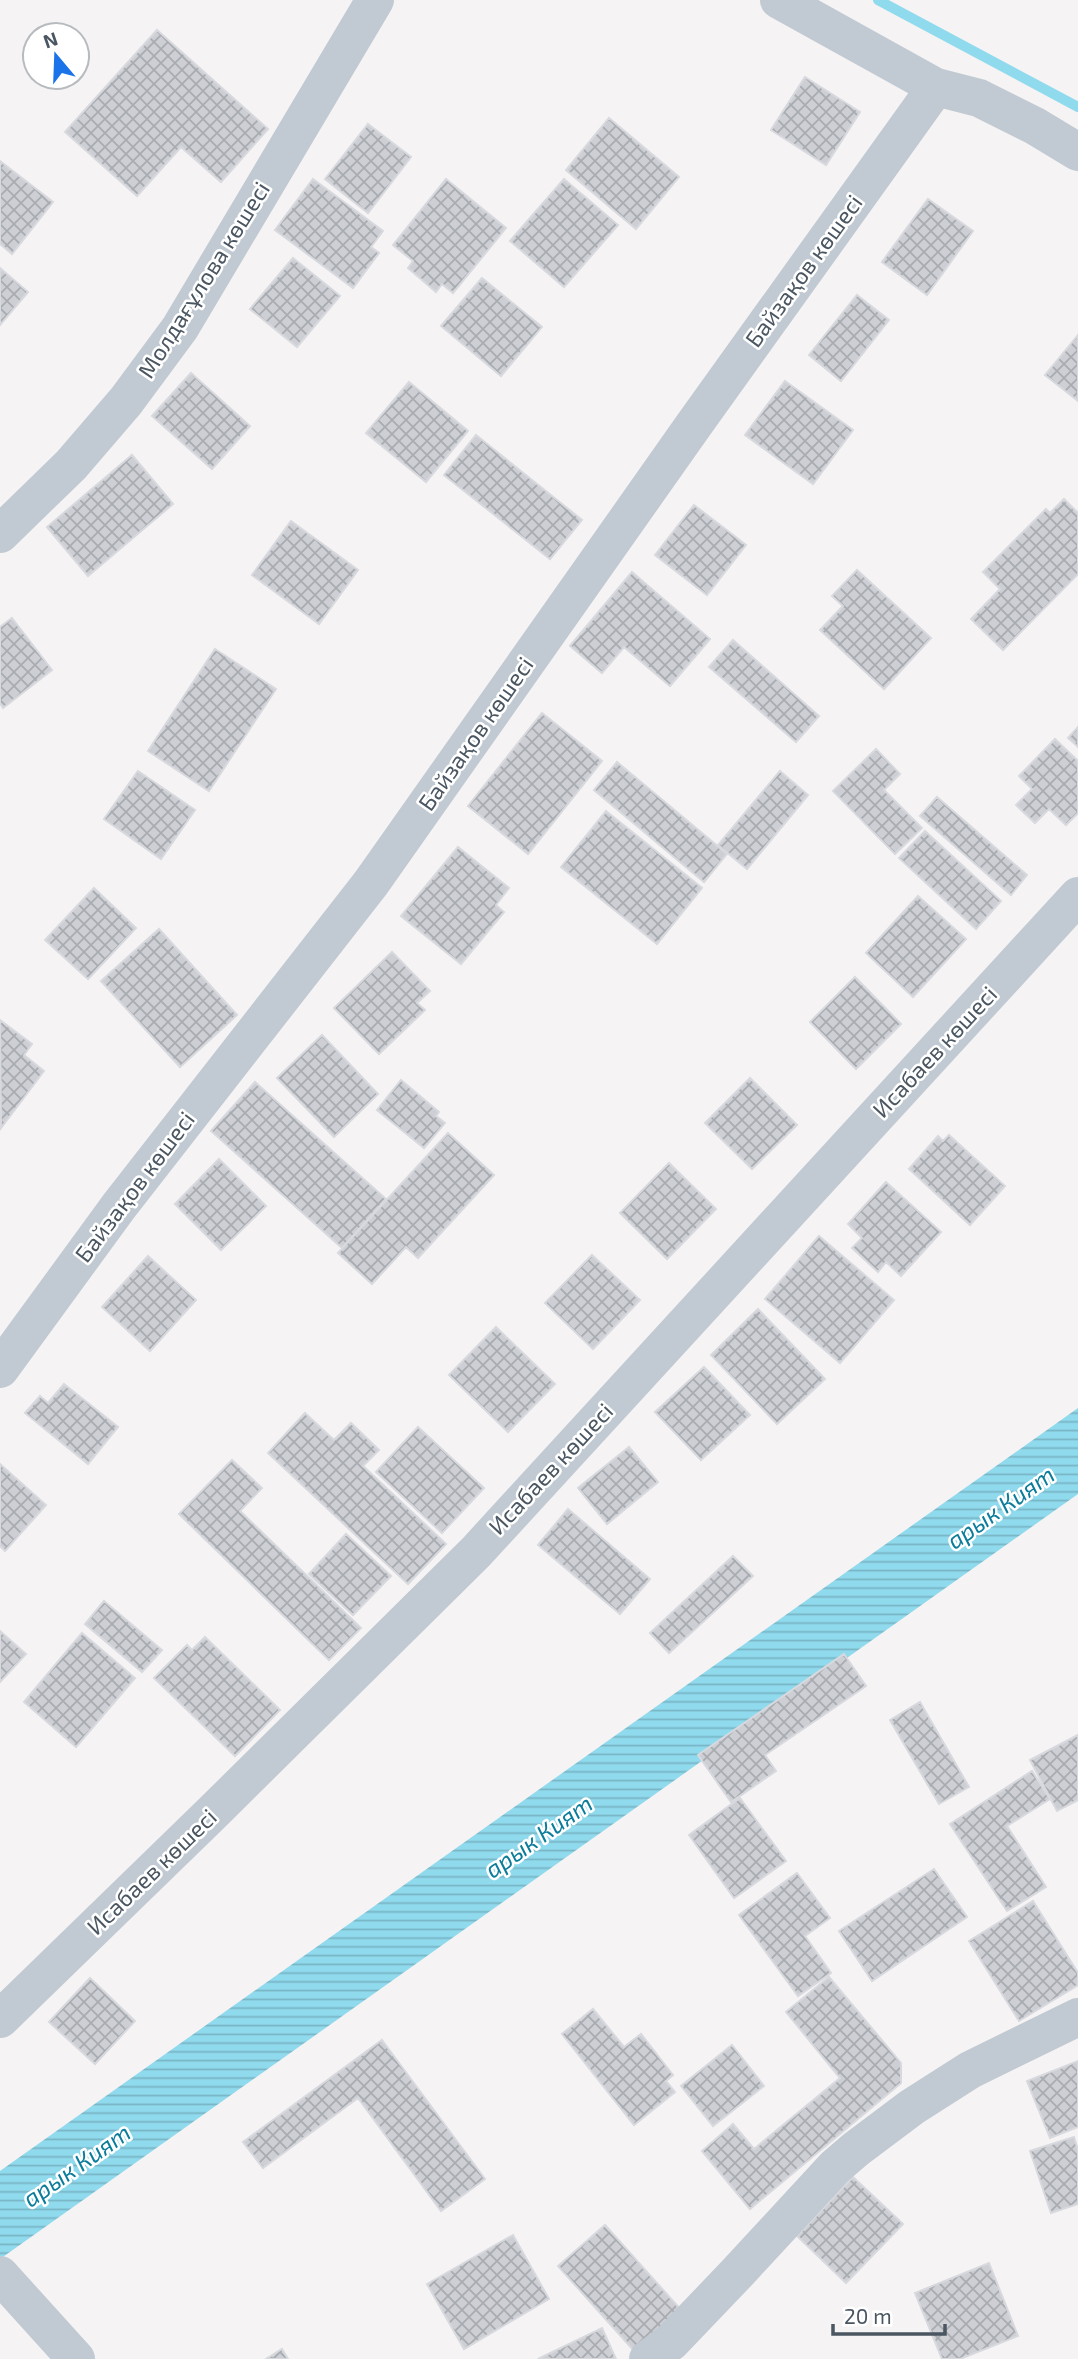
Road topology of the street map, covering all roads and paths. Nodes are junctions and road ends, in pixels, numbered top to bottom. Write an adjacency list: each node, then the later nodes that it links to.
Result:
1 (375, 0): 5 (street, Молдағұлова көшесі)
2 (779, 0): 3 (street)
3 (936, 87): 4 (street); 7 (street, Байзақов көшесі)
4 (1078, 152)
5 (0, 534)
6 (1078, 896): 9 (street, Исабаев көшесі)
7 (0, 1369)
8 (1078, 2017): 12 (street)
9 (0, 2019)
10 (0, 2275): 11 (street)
11 (76, 2359)
12 (648, 2359)

